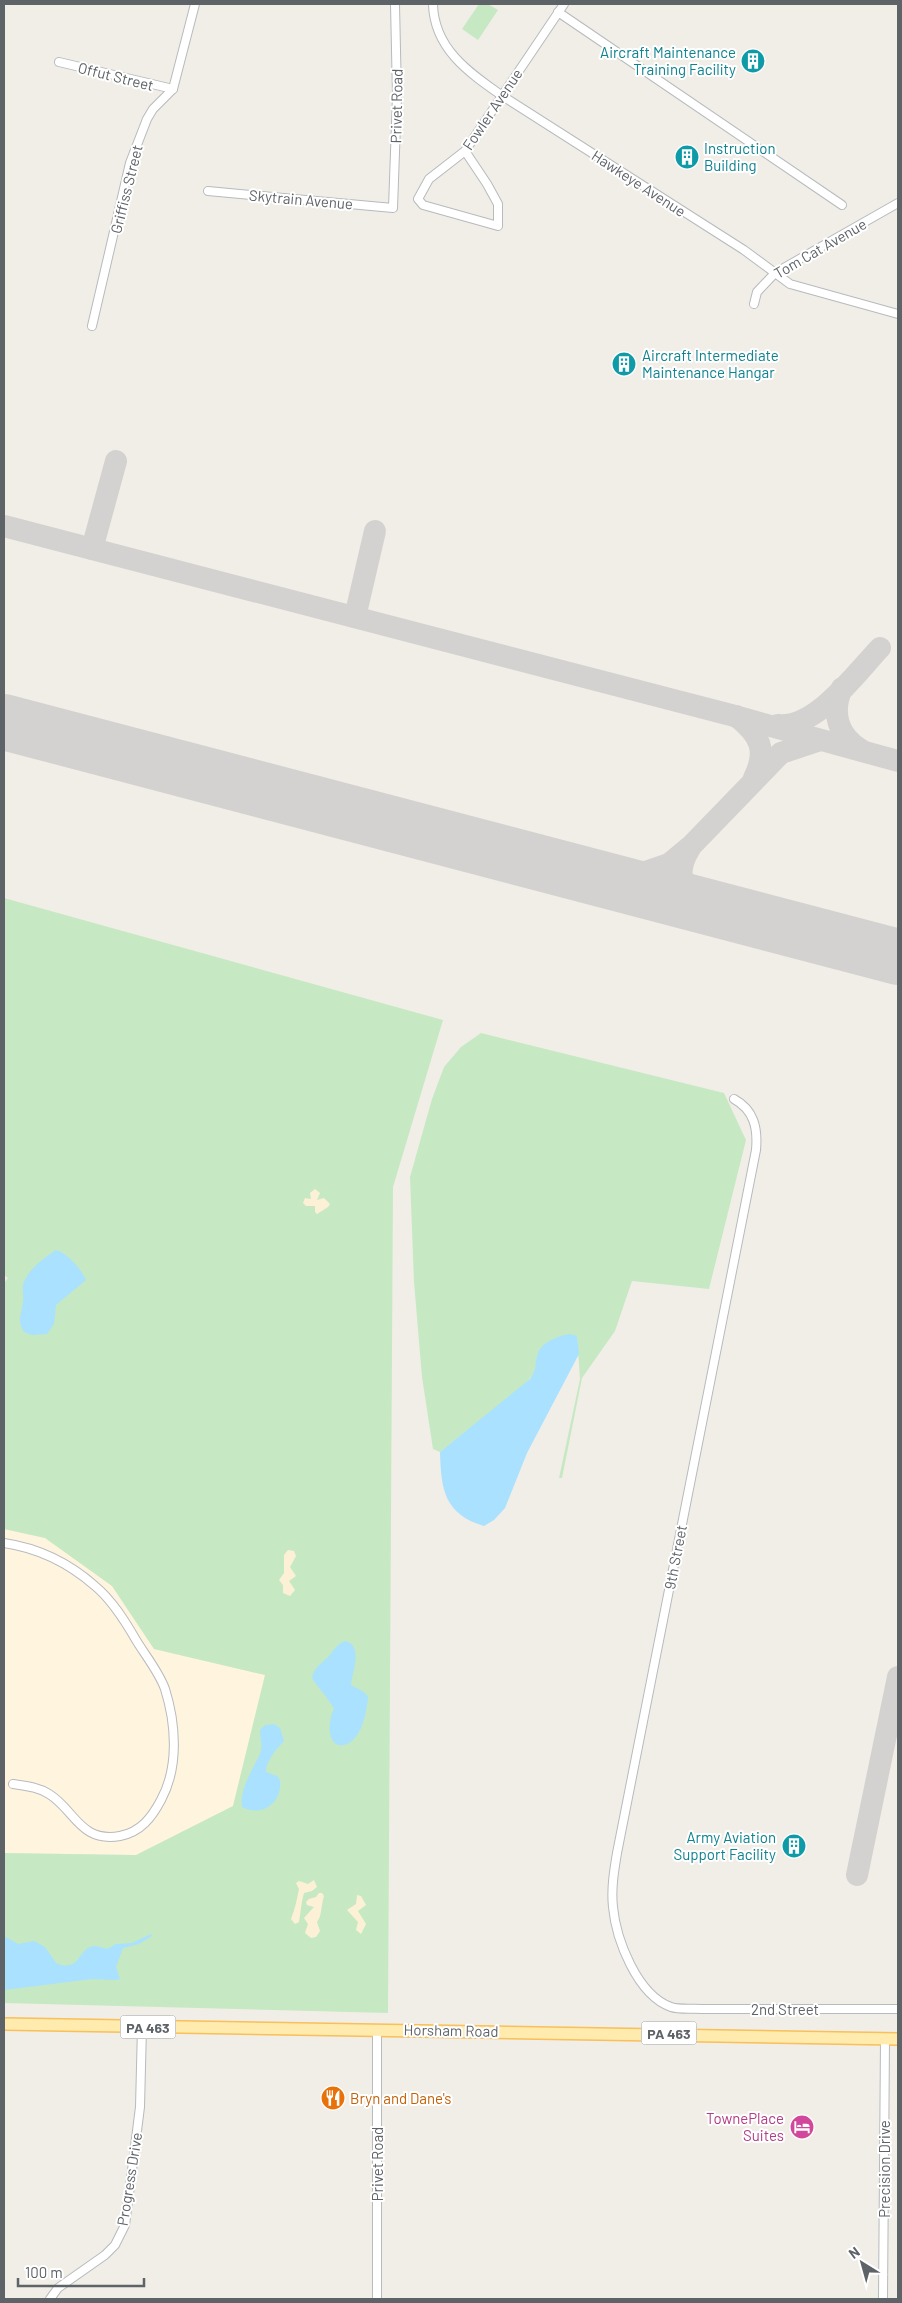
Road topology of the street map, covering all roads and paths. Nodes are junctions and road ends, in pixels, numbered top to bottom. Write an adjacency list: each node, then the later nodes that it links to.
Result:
1 (195, 4): 7 (street)
2 (395, 4): 13 (street, Privet Road)
3 (434, 4): 8 (street, Hawkeye Avenue)
4 (564, 4): 5 (street, Fowler Avenue)
5 (558, 12): 8 (street, Fowler Avenue); 12 (street)
6 (59, 62): 7 (street, Offut Street)
7 (173, 89): 17 (street, Griffiss Street)
8 (501, 95): 9 (street, Fowler Avenue); 14 (street, Hawkeye Avenue)
9 (465, 151): 9 (street, Fowler Avenue)
10 (208, 191): 13 (street, Skytrain Avenue)
11 (898, 203): 14 (street, Tom Cat Avenue)
12 (842, 205)
13 (393, 208)
14 (775, 273): 15 (street, Tom Cat Avenue); 16 (street)
15 (754, 304)
16 (898, 314)
17 (92, 326)
18 (734, 1099): 21 (street, 9th Street)
19 (4, 1542): 20 (street)
20 (13, 1784)
21 (671, 2007): 22 (street, 2nd Street)
22 (898, 2010)
23 (4, 2024): 24 (main road, Horsham Road / PA 463)
24 (142, 2026): 25 (main road, Horsham Road / PA 463); 28 (street, Progress Drive)
25 (377, 2029): 26 (main road, Horsham Road / PA 463); 29 (street, Privet Road)
26 (885, 2039): 27 (main road, Horsham Road / PA 463); 30 (street, Precision Drive)
27 (898, 2039)
28 (50, 2299)
29 (377, 2299)
30 (883, 2299)

